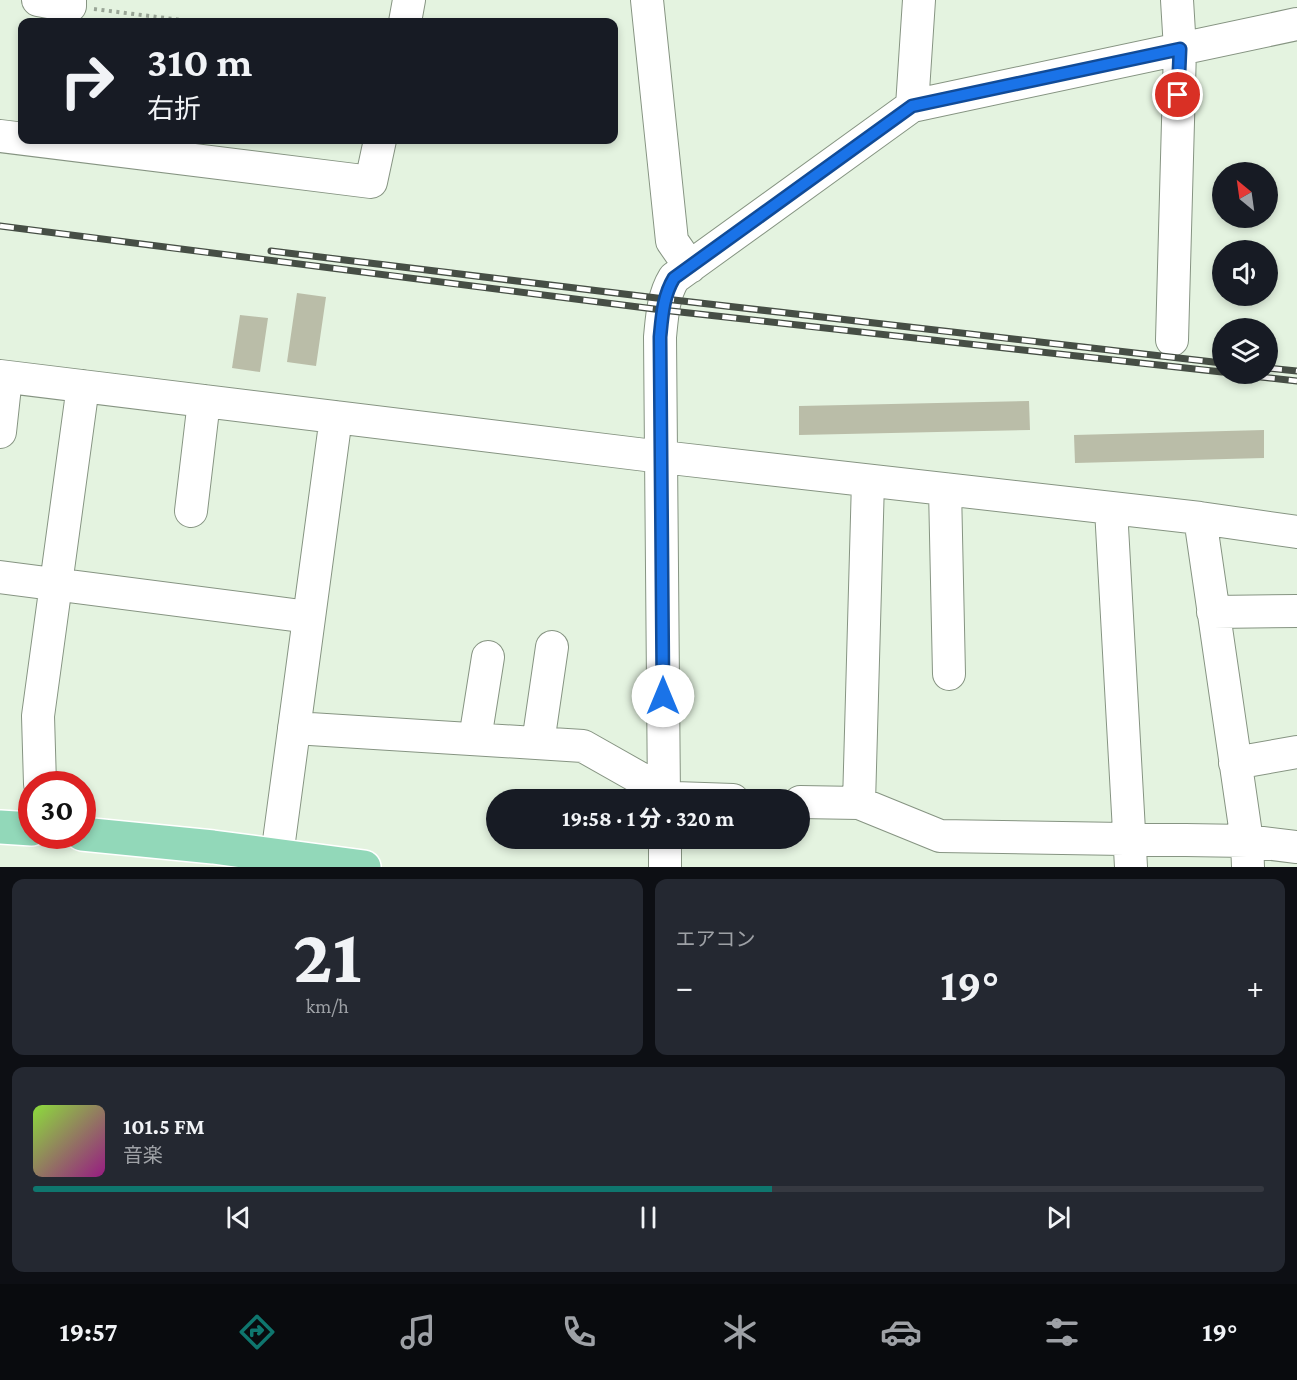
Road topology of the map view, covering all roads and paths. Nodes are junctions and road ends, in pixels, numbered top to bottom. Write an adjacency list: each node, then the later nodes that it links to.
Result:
1 (38, 0): 6 (street)
2 (409, 0): 8 (street)
3 (647, 0): 16 (street)
4 (919, 0): 11 (street)
5 (1177, 0): 10 (street)
6 (70, 3): 7 (path)
7 (170, 18)
8 (406, 18)
9 (1297, 24): 10 (street)
10 (1180, 49): 11 (street); 17 (street)
11 (912, 106): 16 (street)
12 (0, 136): 13 (street)
13 (18, 138)
14 (65, 144): 15 (street)
15 (379, 144)
16 (690, 267): 23 (street)
17 (1172, 340)
18 (3, 376): 19 (street); 22 (street)
19 (83, 386): 20 (street); 31 (street)
20 (204, 401): 21 (street); 27 (street)
21 (336, 417): 23 (street); 34 (street)
22 (0, 432)
23 (662, 457): 24 (street); 45 (street)
24 (868, 481): 25 (street); 47 (street)
25 (945, 489): 26 (street); 37 (street)
26 (1111, 508): 28 (street); 53 (street)
27 (191, 511)
28 (1200, 518): 29 (street); 33 (street)
29 (1297, 532)
30 (0, 577): 31 (street)
31 (57, 585): 34 (street); 43 (street)
32 (1297, 611): 33 (street)
33 (1213, 612): 42 (street)
34 (309, 617): 38 (street)
35 (552, 647): 40 (street)
36 (488, 657): 39 (street)
37 (949, 674)
38 (294, 728): 39 (street); 55 (street)
39 (476, 739): 40 (street)
40 (538, 743): 44 (street)
41 (1297, 752): 42 (street)
42 (1234, 763): 54 (street)
43 (40, 771)
44 (653, 789)
45 (664, 789)
46 (810, 802): 47 (street)
47 (859, 803): 53 (street)
48 (0, 827): 49 (main road)
49 (18, 828)
50 (96, 836): 56 (main road)
51 (1297, 848): 54 (street)
52 (664, 849): 58 (street)
53 (1130, 853): 54 (street)
54 (1248, 854)
55 (277, 855): 56 (main road); 57 (main road)
56 (212, 857)
57 (364, 867)
58 (665, 867)

